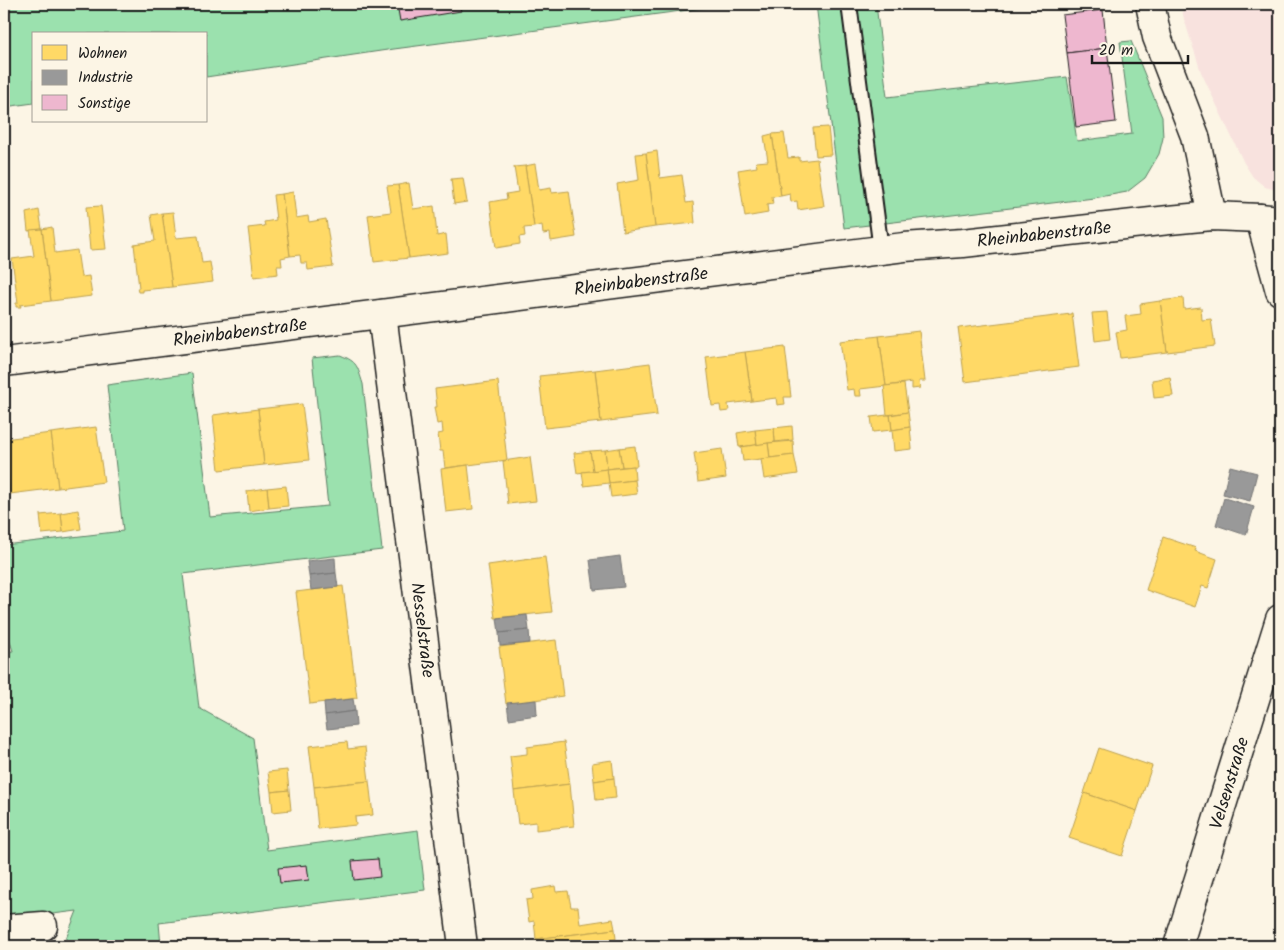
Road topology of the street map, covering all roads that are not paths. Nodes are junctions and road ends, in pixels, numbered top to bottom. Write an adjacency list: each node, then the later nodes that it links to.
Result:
1 (849, 4): 5 (lane)
2 (1150, 4): 3 (street)
3 (1212, 216): 4 (street, Rheinbabenstraße); 5 (street, Rheinbabenstraße)
4 (1270, 219): 6 (street)
5 (881, 250): 7 (street, Rheinbabenstraße)
6 (1280, 291)
7 (382, 314): 8 (street, Rheinbabenstraße); 12 (street, Nesselstraße)
8 (4, 362)
9 (1280, 619): 13 (street, Velsenstraße)
10 (42, 926): 11 (street)
11 (4, 929)
12 (463, 946)
13 (1178, 946)

